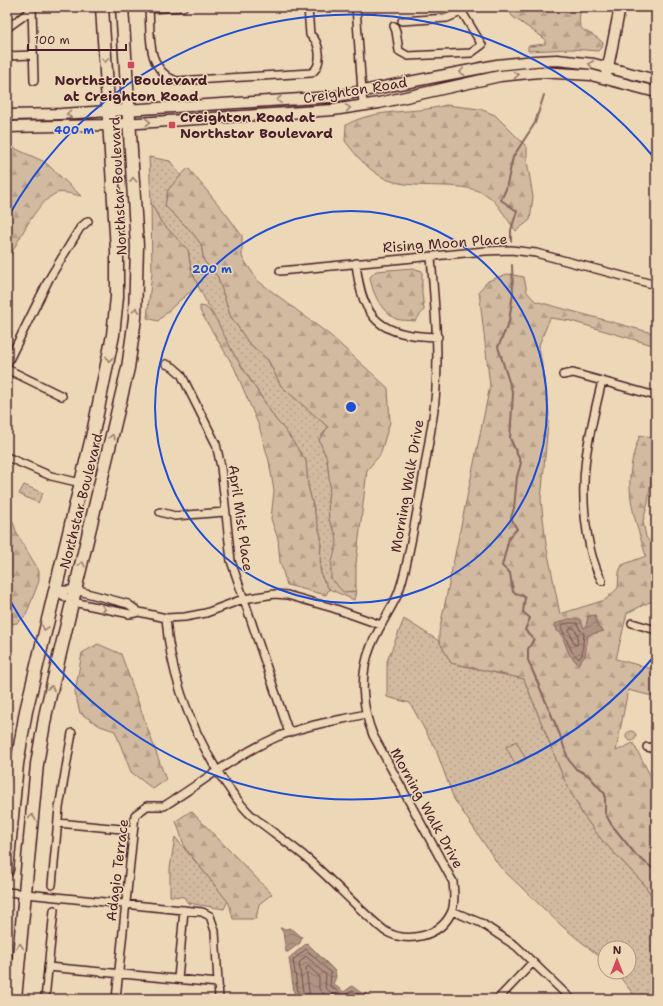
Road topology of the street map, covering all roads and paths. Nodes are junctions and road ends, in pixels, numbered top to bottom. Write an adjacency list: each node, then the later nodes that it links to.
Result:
1 (102, 7): 23 (main road, Northstar Boulevard, one-way to 23)
2 (122, 7): 22 (main road, Northstar Boulevard)
3 (182, 7): 8 (street)
4 (308, 7): 8 (street)
5 (356, 7): 19 (street)
6 (620, 7): 15 (street)
7 (32, 8): 12 (street); 13 (street)
8 (149, 8)
9 (460, 9): 10 (street); 11 (street)
10 (402, 21)
11 (394, 26)
12 (7, 28)
13 (33, 55): 14 (street); 18 (street)
14 (7, 56)
15 (608, 66): 16 (street); 17 (street, Creighton Road); 19 (street, Creighton Road, one-way to 19)
16 (605, 78): 20 (street, Creighton Road); 21 (street, Creighton Road, one-way to 16)
17 (656, 80)
18 (34, 81)
19 (362, 92): 21 (street); 22 (street, Creighton Road, one-way to 22)
20 (656, 92)
21 (363, 105): 25 (street, Creighton Road, one-way to 21)
22 (129, 110): 23 (street, Creighton Road); 25 (main road, Northstar Boulevard)
23 (108, 111): 24 (street, Creighton Road, one-way to 24); 26 (main road, Northstar Boulevard)
24 (7, 115)
25 (130, 123): 26 (street, Creighton Road); 47 (main road, Northstar Boulevard, one-way to 25)
26 (109, 124): 27 (street, Creighton Road); 42 (main road, Northstar Boulevard, one-way to 42)
27 (7, 127)
28 (88, 221): 34 (street)
29 (431, 257): 30 (street, Rising Moon Place); 32 (street, Rising Moon Place); 33 (street, Morning Walk Drive)
30 (356, 263): 31 (street, Rising Moon Place); 33 (street)
31 (280, 271)
32 (656, 285)
33 (438, 337): 52 (street, Morning Walk Drive)
34 (7, 364)
35 (166, 364): 44 (street, April Mist Place)
36 (7, 369): 39 (street)
37 (563, 375): 38 (street)
38 (602, 381): 40 (street); 45 (street)
39 (62, 396)
40 (656, 396)
41 (7, 457): 42 (street)
42 (81, 483): 46 (main road, Northstar Boulevard)
43 (160, 512): 44 (street)
44 (226, 512): 48 (street, April Mist Place)
45 (602, 581)
46 (55, 590): 47 (street); 47 (street); 62 (main road, Northstar Boulevard, one-way to 62)
47 (74, 596): 49 (street, one-way to 49); 49 (street); 65 (main road, Northstar Boulevard, one-way to 47)
48 (243, 599): 50 (street); 52 (street); 56 (street, April Mist Place)
49 (139, 612): 50 (street)
50 (166, 618): 59 (street)
51 (632, 623): 53 (street)
52 (381, 625): 54 (street, Morning Walk Drive)
53 (656, 630)
54 (366, 714): 56 (street); 69 (street, Morning Walk Drive)
55 (72, 733): 60 (street)
56 (289, 733): 59 (street)
57 (647, 747): 58 (street)
58 (656, 749)
59 (218, 771): 61 (street, Adagio Terrace); 69 (street)
60 (58, 823): 61 (street); 63 (street)
61 (132, 830): 66 (street, Adagio Terrace)
62 (7, 870)
63 (52, 885)
64 (7, 892): 65 (street)
65 (25, 895): 66 (street); 75 (main road, Northstar Boulevard, one-way to 65)
66 (125, 904): 68 (street); 72 (street, Adagio Terrace)
67 (54, 910): 71 (street)
68 (184, 910): 73 (street); 74 (street)
69 (452, 911): 70 (street)
70 (533, 962): 79 (street); 80 (street)
71 (48, 967): 72 (street); 76 (street)
72 (118, 974): 73 (street); 77 (street, Adagio Terrace)
73 (178, 979): 74 (street)
74 (218, 983): 78 (street)
75 (15, 999)
76 (45, 999)
77 (116, 999)
78 (219, 999)
79 (498, 999)
80 (571, 999)

